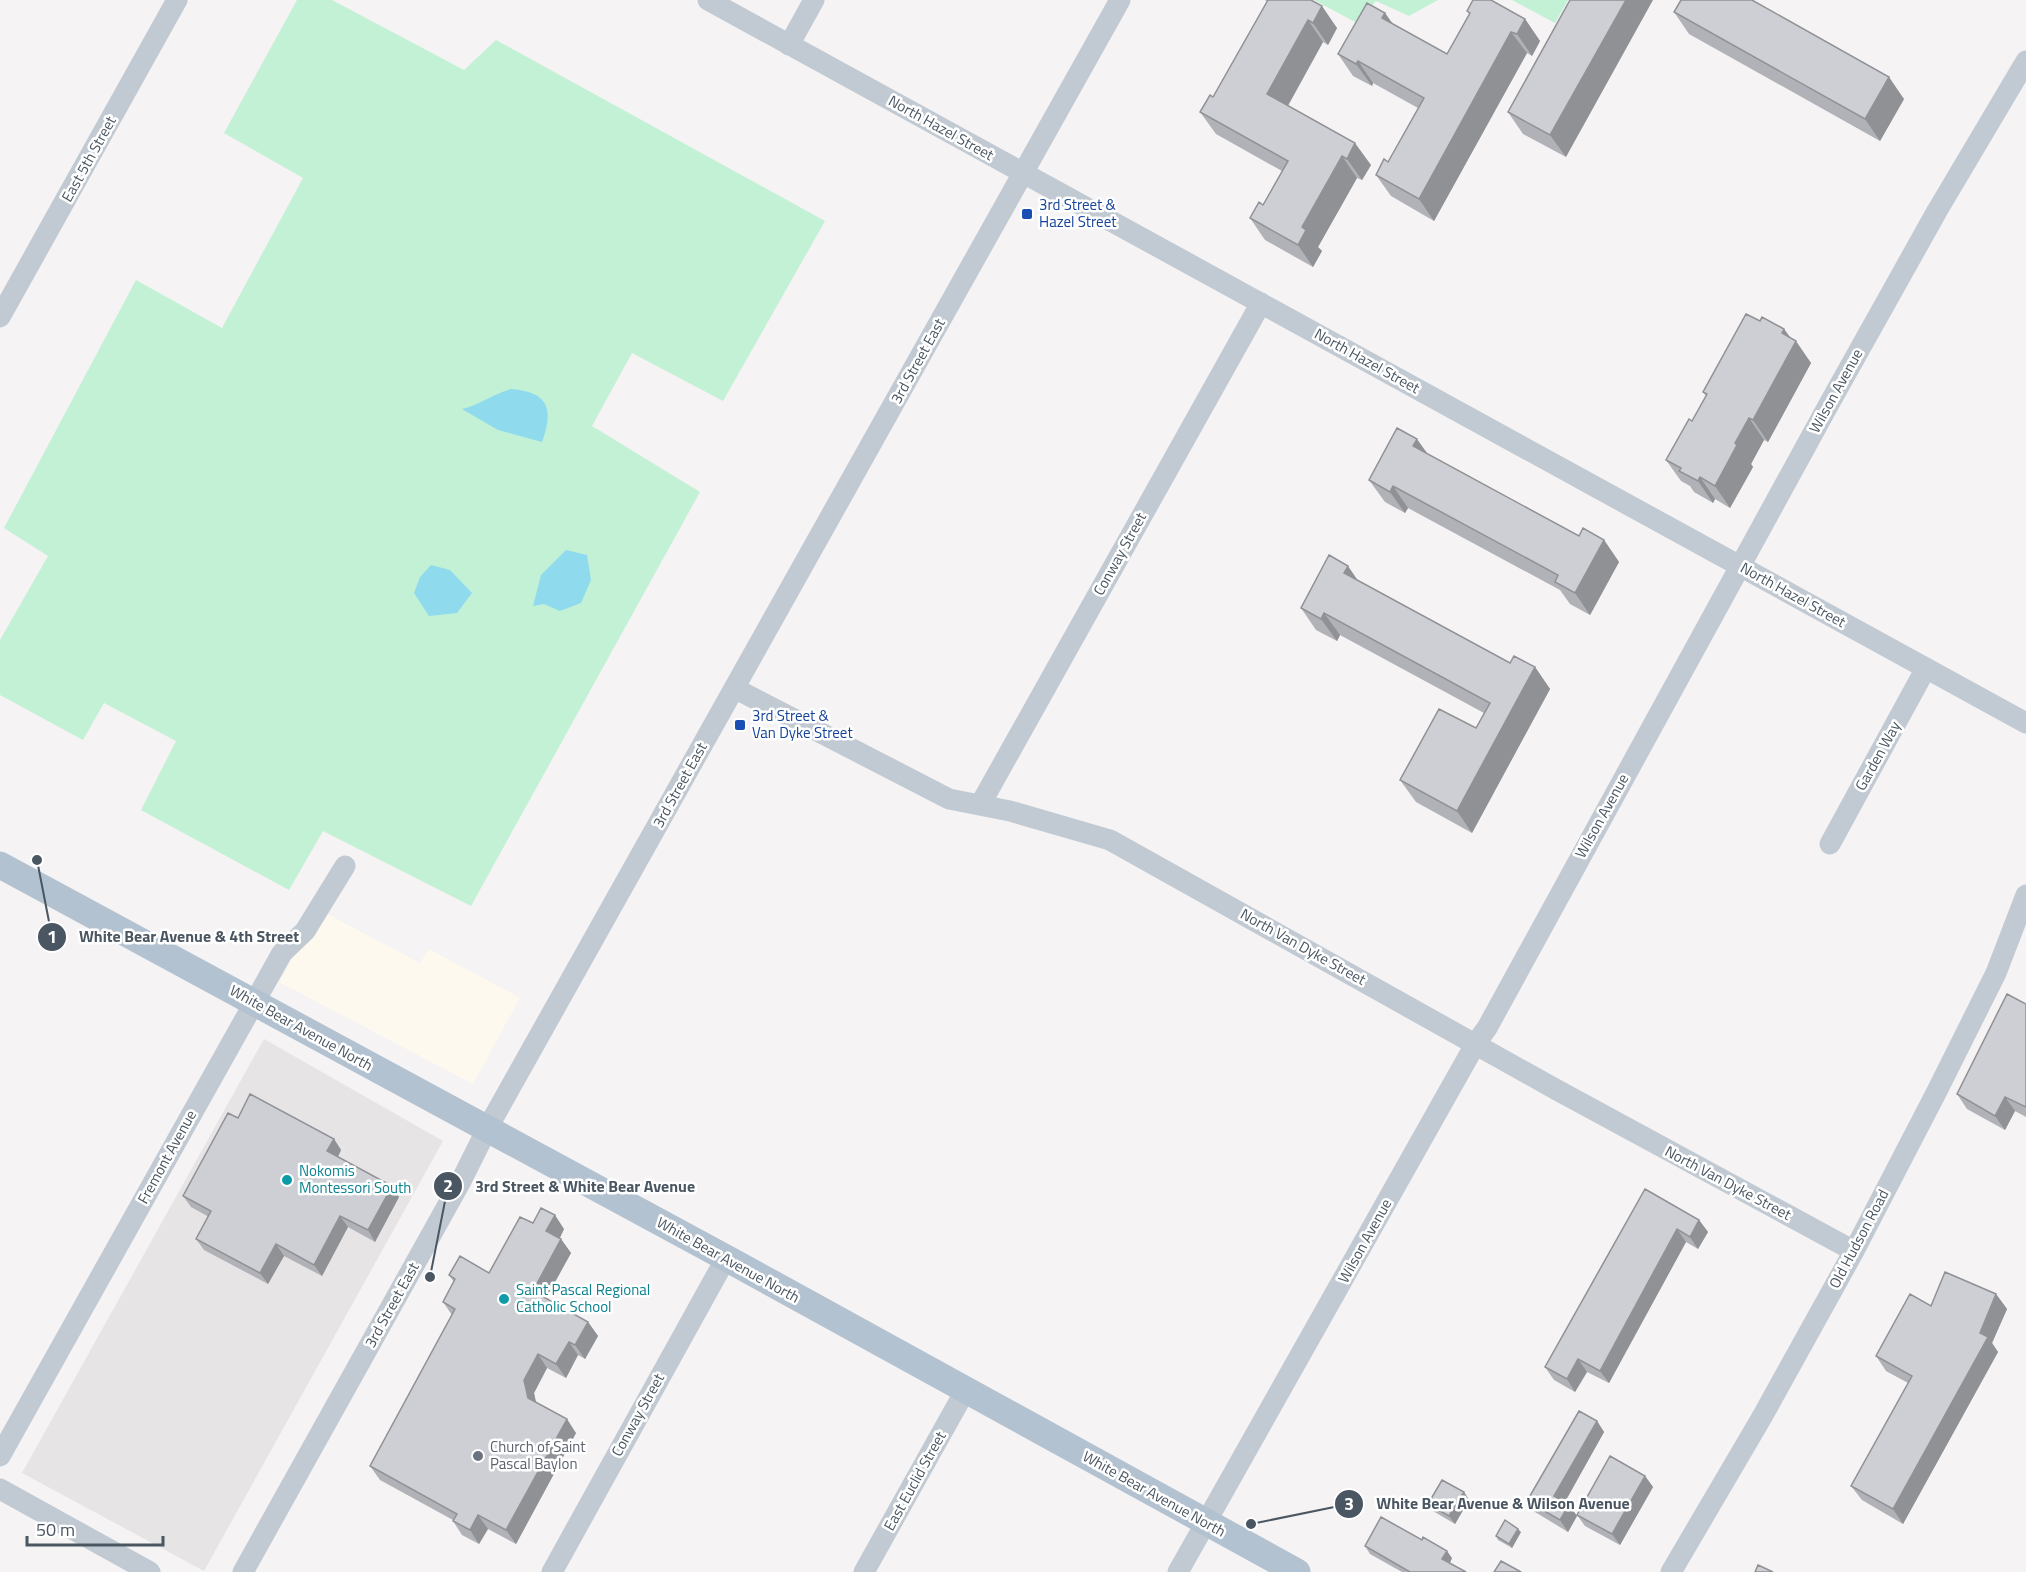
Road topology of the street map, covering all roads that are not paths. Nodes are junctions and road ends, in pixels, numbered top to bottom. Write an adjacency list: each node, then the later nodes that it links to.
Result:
1 (177, 0): 10 (street, East 5th Street)
2 (708, 0): 5 (street, North Hazel Street)
3 (814, 0): 5 (street)
4 (1120, 0): 8 (street, 3rd Street East)
5 (789, 45): 8 (street, North Hazel Street)
6 (2026, 61): 7 (street, Wilson Avenue)
7 (2019, 90): 11 (street, Wilson Avenue)
8 (1023, 174): 9 (street, North Hazel Street); 13 (street, 3rd Street East)
9 (1261, 303): 11 (street, North Hazel Street); 15 (street, Conway Street)
10 (0, 317)
11 (1739, 566): 12 (street, North Hazel Street); 21 (street, Wilson Avenue)
12 (1926, 669): 14 (street, North Hazel Street); 16 (street, Garden Way)
13 (734, 688): 15 (street, North Van Dyke Street); 22 (street, 3rd Street East)
14 (2026, 723)
15 (980, 805): 21 (street, North Van Dyke Street)
16 (1830, 844)
17 (345, 866): 20 (street, Fremont Avenue)
18 (2, 870): 20 (main road, White Bear Avenue North)
19 (2026, 895): 23 (street, Old Hudson Road)
20 (255, 1002): 22 (main road, White Bear Avenue North); 26 (street, Fremont Avenue)
21 (1476, 1043): 23 (street, North Van Dyke Street); 28 (street, Wilson Avenue)
22 (487, 1129): 24 (main road, White Bear Avenue North); 30 (street, 3rd Street East)
23 (1854, 1251): 35 (street, Old Hudson Road)
24 (726, 1258): 25 (main road, White Bear Avenue North); 31 (street, Conway Street)
25 (965, 1390): 28 (main road, White Bear Avenue North); 32 (street, East Euclid Street)
26 (0, 1456)
27 (0, 1489): 29 (street)
28 (1206, 1522): 33 (street, Wilson Avenue); 34 (main road, White Bear Avenue North)
29 (150, 1572)
30 (243, 1572)
31 (552, 1572)
32 (864, 1572)
33 (1178, 1572)
34 (1297, 1572)
35 (1671, 1572)

